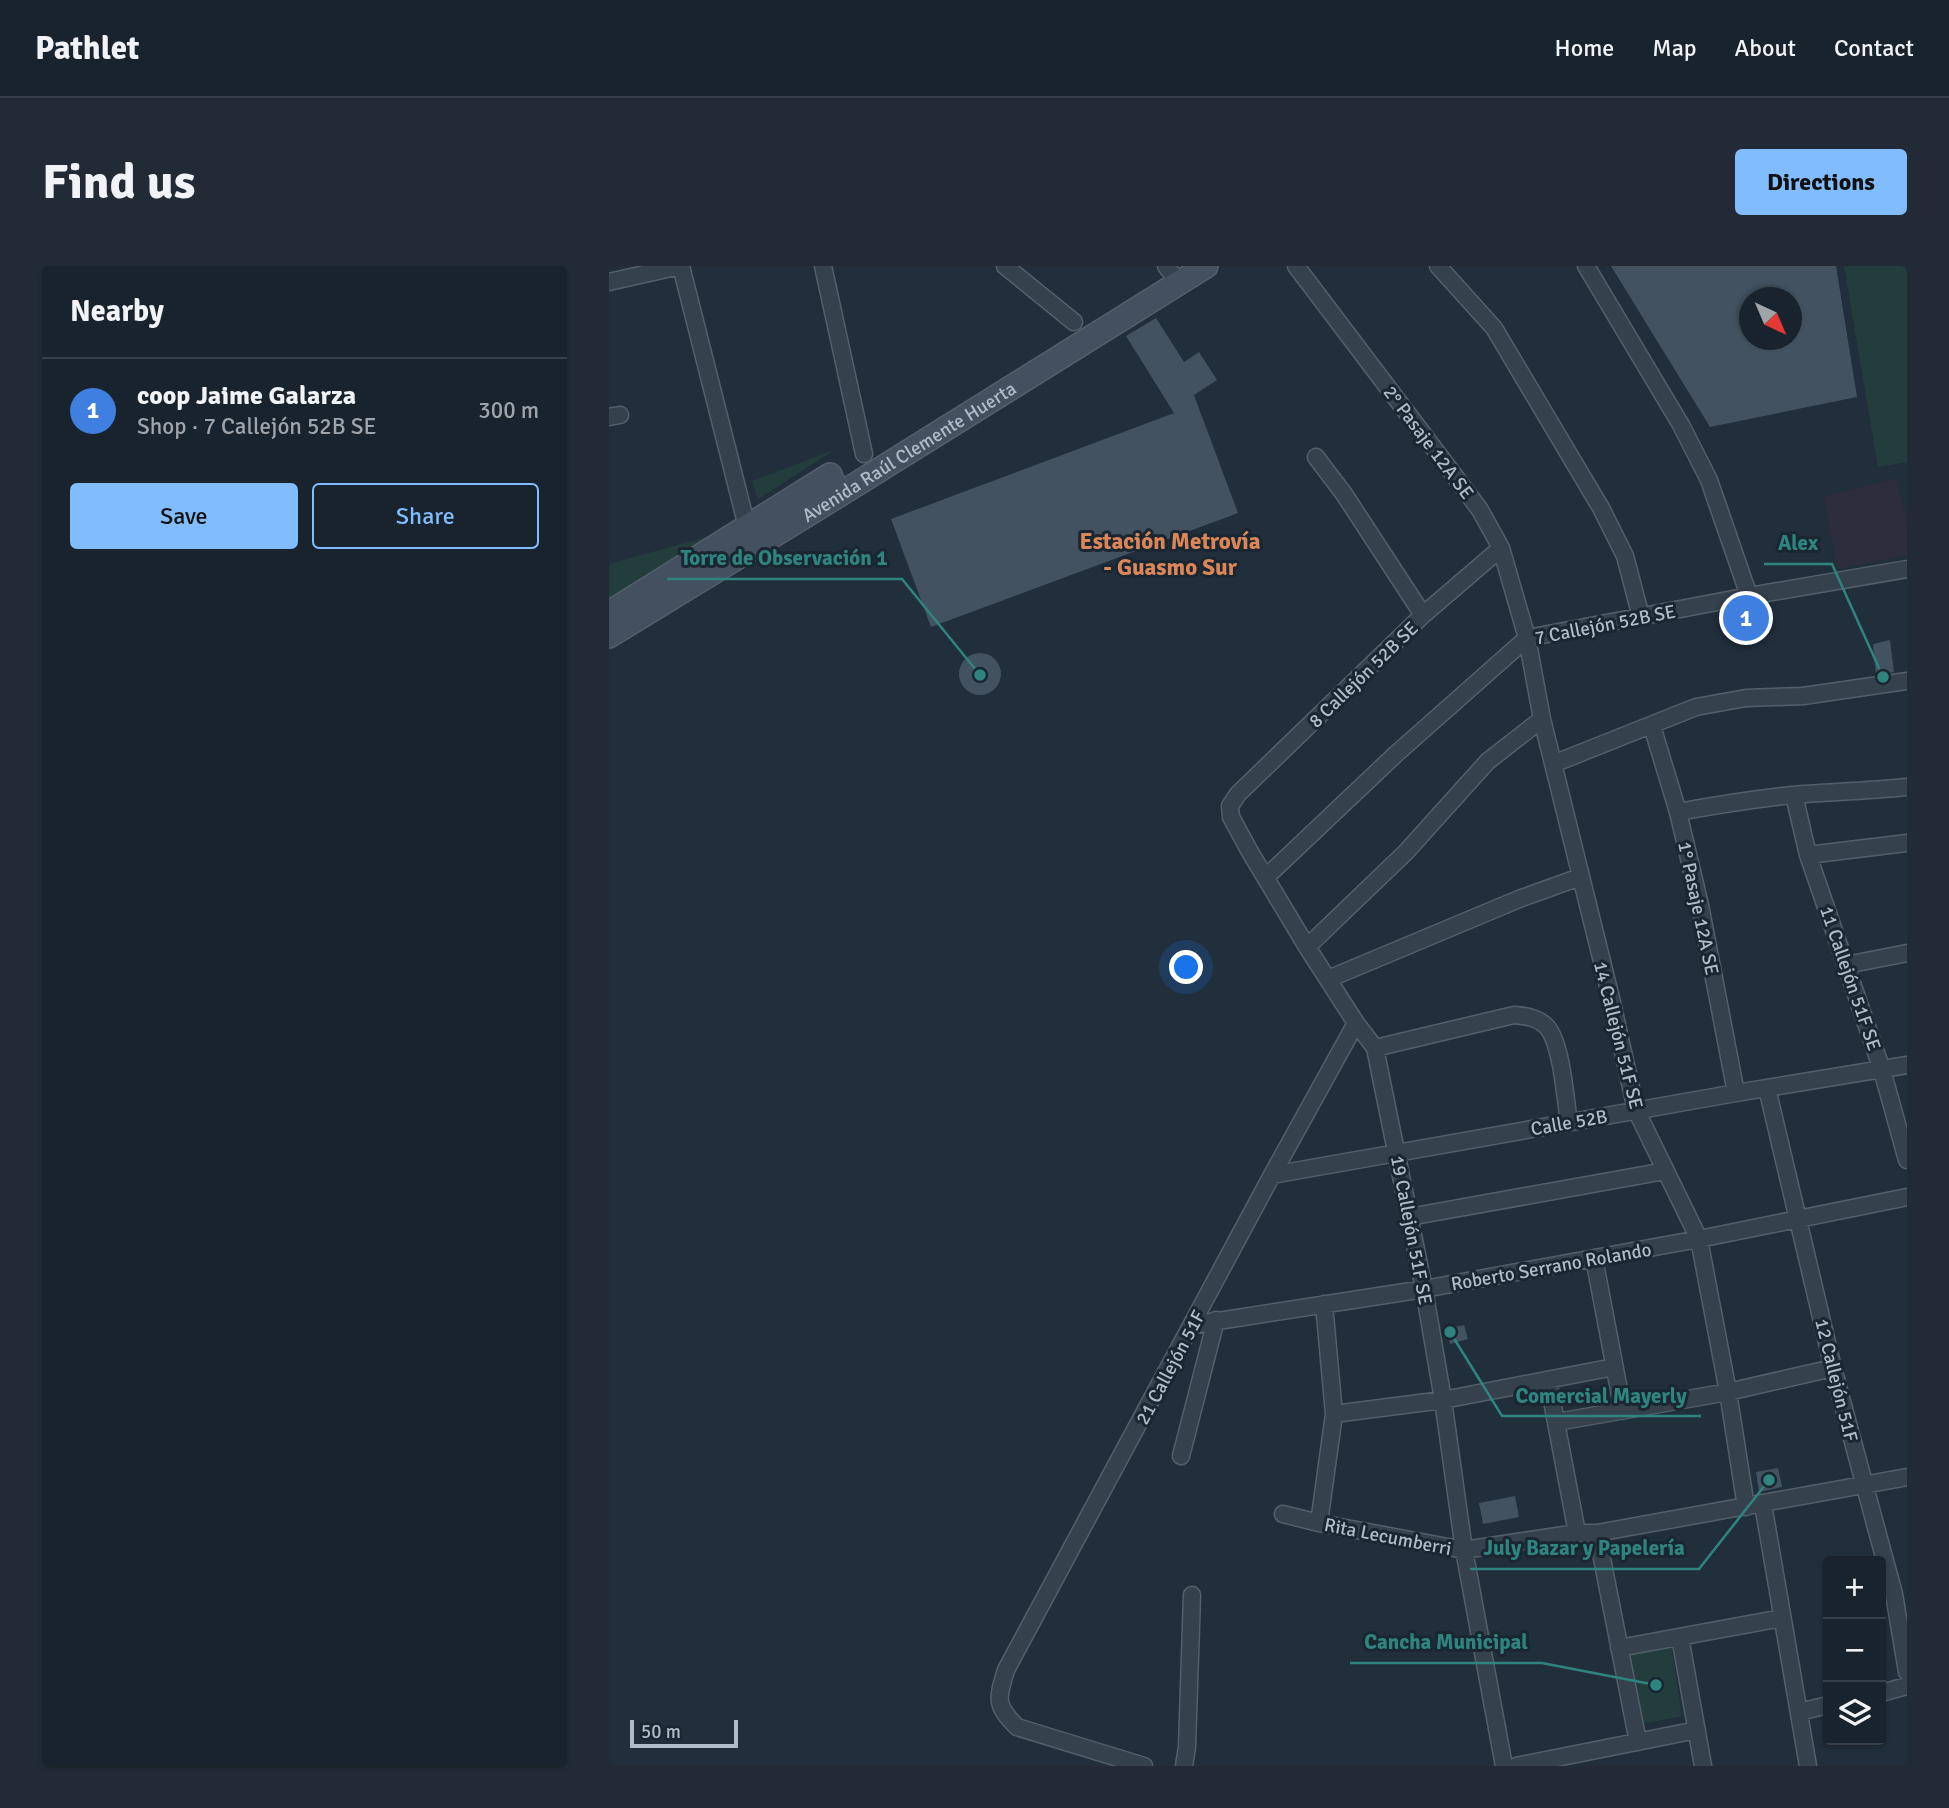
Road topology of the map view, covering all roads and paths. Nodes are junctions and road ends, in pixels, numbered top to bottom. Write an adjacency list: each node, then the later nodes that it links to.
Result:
1 (680, 266): 9 (street); 14 (street)
2 (823, 266): 11 (street)
3 (1005, 266): 10 (street)
4 (1206, 266): 8 (street, Avenida Raúl Clemente Huerta)
5 (1296, 266): 15 (street, 2° Pasaje 12A SE)
6 (1438, 266): 20 (street)
7 (1586, 266): 17 (street)
8 (1173, 275): 13 (street, Avenida Raúl Clemente Huerta)
9 (609, 282)
10 (1074, 322)
11 (864, 454)
12 (1316, 457): 19 (street)
13 (835, 485): 14 (street, Avenida Raúl Clemente Huerta); 21 (street, Avenida Raúl Clemente Huerta)
14 (747, 527): 18 (street, Avenida Raúl Clemente Huerta)
15 (1501, 548): 19 (street, 8 Callejón 52B SE); 22 (street, 2° Pasaje 12A SE)
16 (1907, 571): 17 (street, 7 Callejón 52B SE)
17 (1749, 596): 20 (street, 7 Callejón 52B SE)
18 (609, 613)
19 (1423, 615): 29 (street, 8 Callejón 52B SE)
20 (1641, 617): 22 (street, 7 Callejón 52B SE)
21 (609, 636)
22 (1527, 638): 24 (street, 14 Callejón 51F SE); 33 (street, 7 Callejón 52B SE)
23 (1907, 681): 25 (street)
24 (1542, 719): 26 (street, 14 Callejón 51F SE); 35 (street)
25 (1652, 726): 26 (street); 30 (street, 1° Pasaje 12A SE)
26 (1553, 764): 34 (street, 14 Callejón 51F SE)
27 (1907, 787): 28 (street)
28 (1794, 795): 30 (street); 32 (street, 11 Callejón 51F SE)
29 (1230, 806): 33 (street, 19 Callejón 51F SE)
30 (1678, 812): 44 (street, 1° Pasaje 12A SE)
31 (1907, 843): 32 (street)
32 (1808, 855): 37 (street, 11 Callejón 51F SE)
33 (1266, 877): 35 (street, 19 Callejón 51F SE)
34 (1580, 877): 38 (street); 45 (street, 14 Callejón 51F SE)
35 (1307, 947): 38 (street, 19 Callejón 51F SE)
36 (1907, 953): 37 (street)
37 (1846, 965): 42 (street, 11 Callejón 51F SE)
38 (1328, 979): 39 (street, 19 Callejón 51F SE)
39 (1356, 1023): 40 (street, 19 Callejón 51F SE); 50 (street, 21 Callejón 51F)
40 (1375, 1048): 46 (street); 47 (street, 19 Callejón 51F SE)
41 (1907, 1065): 42 (street, Calle 52B)
42 (1882, 1070): 43 (street, Calle 52B); 48 (street, 11 Callejón 51F SE)
43 (1767, 1088): 44 (street, Calle 52B); 53 (street, 12 Callejón 51F)
44 (1736, 1093): 45 (street, Calle 52B)
45 (1636, 1110): 46 (street, Calle 52B); 49 (street, 14 Callejón 51F SE)
46 (1569, 1122): 47 (street, Calle 52B)
47 (1396, 1152): 50 (street, Calle 52B); 52 (street, 19 Callejón 51F SE)
48 (1907, 1160)
49 (1665, 1171): 52 (street); 54 (street, 14 Callejón 51F SE)
50 (1272, 1175): 59 (street, 21 Callejón 51F)
51 (1907, 1197): 53 (street, Roberto Serrano Rolando)
52 (1409, 1217): 56 (street, 19 Callejón 51F SE)
53 (1797, 1219): 54 (street, Roberto Serrano Rolando); 61 (street, 12 Callejón 51F)
54 (1699, 1239): 55 (street, Roberto Serrano Rolando); 63 (street, 14 Callejón 51F SE)
55 (1594, 1258): 56 (street, Roberto Serrano Rolando); 60 (street)
56 (1424, 1289): 57 (street, Roberto Serrano Rolando); 64 (street, 19 Callejón 51F SE)
57 (1324, 1304): 58 (street, Roberto Serrano Rolando); 66 (street)
58 (1216, 1320): 59 (street, Roberto Serrano Rolando); 68 (street)
59 (1192, 1325): 89 (street, 21 Callejón 51F)
60 (1614, 1367): 62 (street); 65 (street)
61 (1833, 1368): 63 (street); 70 (street, 12 Callejón 51F)
62 (1548, 1380): 64 (street); 67 (street)
63 (1728, 1392): 65 (street); 71 (street, 14 Callejón 51F SE)
64 (1443, 1400): 66 (street); 76 (street, 19 Callejón 51F SE)
65 (1623, 1411): 67 (street)
66 (1333, 1414): 73 (street)
67 (1557, 1422): 74 (street)
68 (1181, 1456)
69 (1907, 1477): 70 (street, Rita Lecumberri)
70 (1864, 1485): 71 (street, Rita Lecumberri); 77 (street, 12 Callejón 51F)
71 (1755, 1505): 75 (street, Rita Lecumberri); 79 (street, 14 Callejón 51F SE)
72 (1283, 1514): 73 (street, Rita Lecumberri)
73 (1319, 1523): 76 (street, Rita Lecumberri)
74 (1577, 1533): 75 (street, Rita Lecumberri); 76 (street, Rita Lecumberri)
75 (1597, 1533): 81 (street)
76 (1464, 1550): 91 (street, 19 Callejón 51F SE)
77 (1900, 1593): 82 (street, 12 Callejón 51F)
78 (1192, 1595): 90 (street)
79 (1782, 1618): 80 (street); 86 (street, 14 Callejón 51F SE)
80 (1681, 1637): 81 (street); 87 (street)
81 (1619, 1648): 88 (street)
82 (1907, 1672)
83 (1907, 1686): 84 (street)
84 (1886, 1692)
85 (1823, 1706): 86 (street)
86 (1799, 1712): 94 (street, 14 Callejón 51F SE)
87 (1697, 1730): 88 (street); 93 (street)
88 (1638, 1742): 92 (street)
89 (1145, 1766)
90 (1184, 1766)
91 (1504, 1766)
92 (1516, 1766)
93 (1703, 1766)
94 (1808, 1766)

